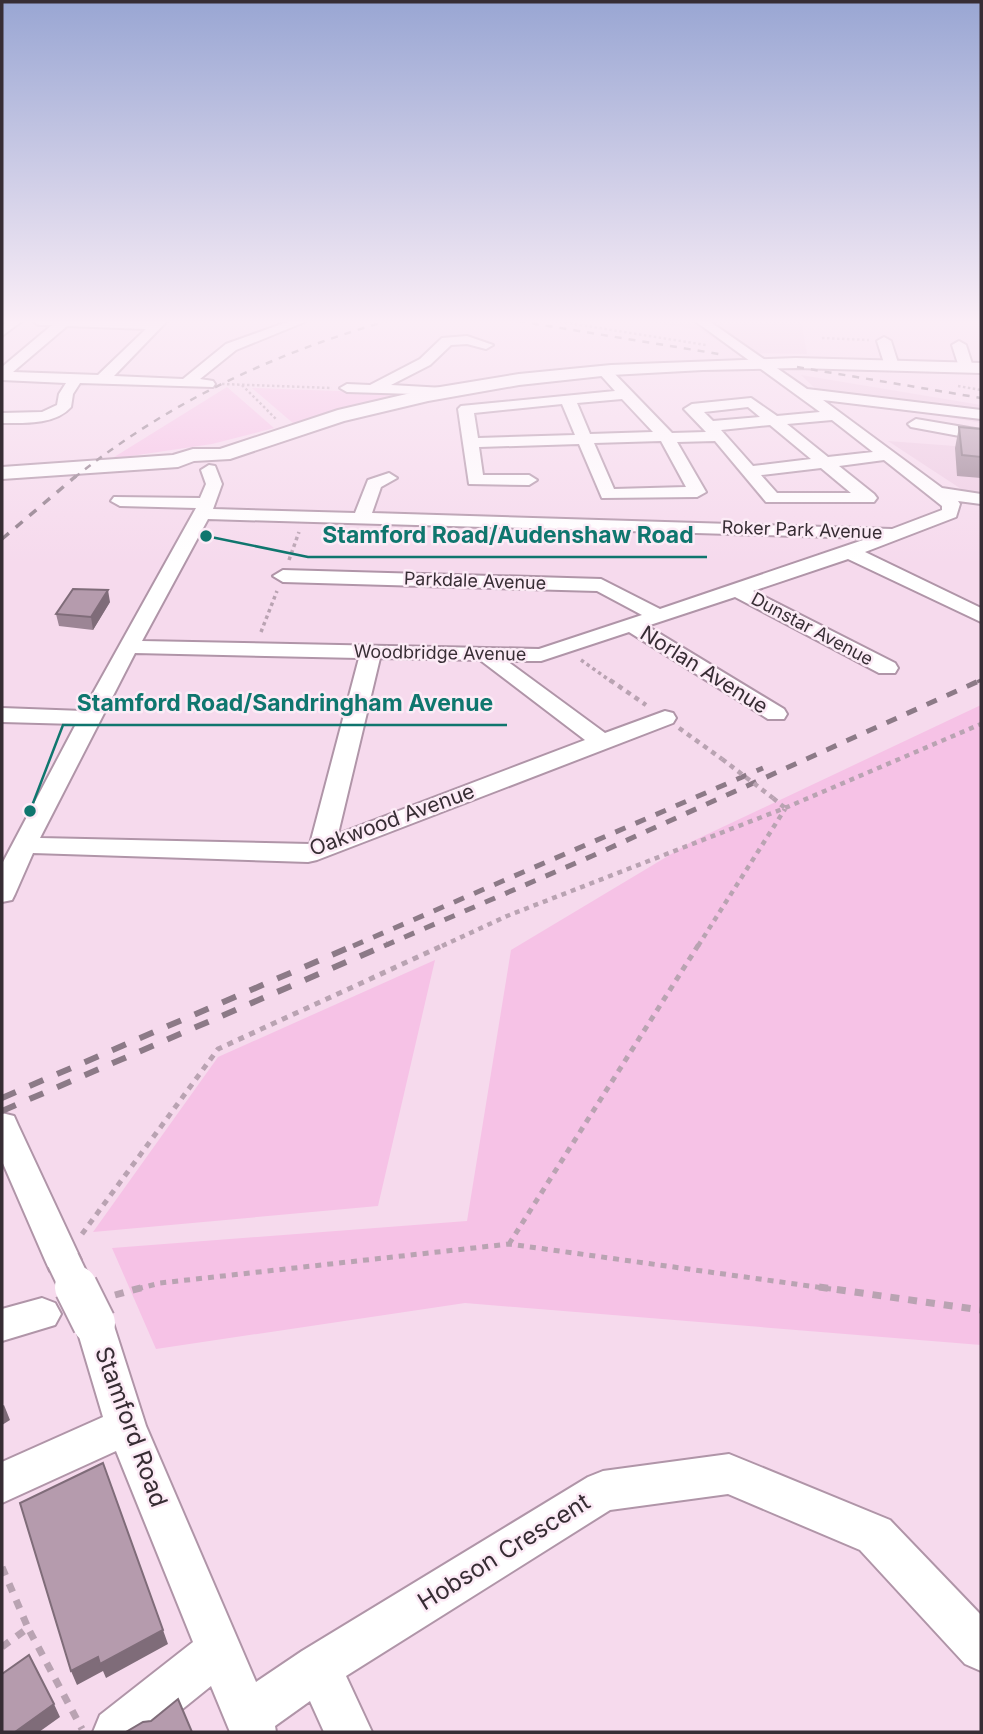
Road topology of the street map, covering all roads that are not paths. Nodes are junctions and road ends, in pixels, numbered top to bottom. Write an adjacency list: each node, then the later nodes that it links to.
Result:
1 (65, 402): 12 (street)
2 (403, 402): 21 (main road)
3 (508, 402): 19 (street)
4 (566, 402): 19 (street)
5 (569, 402): 17 (street)
6 (634, 402): 16 (street)
7 (751, 402): 13 (street); 14 (street)
8 (817, 402): 10 (street)
9 (875, 402): 11 (street)
10 (830, 411): 13 (street); 15 (street); 20 (street)
11 (981, 414)
12 (2, 418)
13 (774, 419): 14 (street); 22 (street)
14 (715, 431): 16 (street); 23 (street)
15 (981, 435)
16 (667, 437): 17 (street); 17 (street)
17 (584, 439): 19 (street)
18 (471, 443): 19 (street); 19 (street); 19 (street)
19 (520, 447)
20 (888, 455): 22 (street); 26 (street)
21 (214, 462): 24 (main road); 29 (street)
22 (827, 463): 23 (street); 23 (street)
23 (751, 471)
24 (2, 473)
25 (389, 478): 30 (street)
26 (937, 493): 27 (street); 31 (street)
27 (981, 499)
28 (120, 501): 29 (street, Roker Park Avenue)
29 (203, 509): 30 (street, Roker Park Avenue); 38 (street)
30 (360, 520): 31 (street, Roker Park Avenue)
31 (899, 533): 32 (street, Woodbridge Avenue)
32 (849, 552): 34 (street, Woodbridge Avenue); 36 (street)
33 (282, 576): 35 (street, Parkdale Avenue)
34 (737, 590): 35 (street, Woodbridge Avenue); 41 (street, Dunstar Avenue)
35 (659, 616): 37 (street, Woodbridge Avenue)
36 (981, 616)
37 (633, 625): 40 (street, Woodbridge Avenue); 42 (street, Norlan Avenue)
38 (128, 647): 39 (street, Woodbridge Avenue); 44 (street)
39 (371, 652): 40 (street, Woodbridge Avenue); 47 (street)
40 (485, 654): 46 (street)
41 (887, 668)
42 (776, 714)
43 (2, 715): 44 (street)
44 (92, 718): 48 (street)
45 (665, 718): 46 (street, Oakwood Avenue)
46 (601, 741): 47 (street, Oakwood Avenue)
47 (321, 850): 48 (street, Oakwood Avenue)
48 (13, 858): 49 (street)
49 (2, 894)
50 (2, 1125): 51 (street, Stamford Road)
51 (23, 1174): 54 (street, Stamford Road, bridge)
52 (42, 1314): 53 (street)
53 (2, 1325)
54 (126, 1426): 55 (street); 57 (street, Stamford Road)
55 (2, 1483)
56 (981, 1648): 58 (street, Hobson Crescent)
57 (218, 1652): 59 (street, Stamford Road); 60 (street)
58 (318, 1667): 59 (street, Hobson Crescent); 61 (street)
59 (251, 1725)
60 (117, 1732)
61 (348, 1732)

